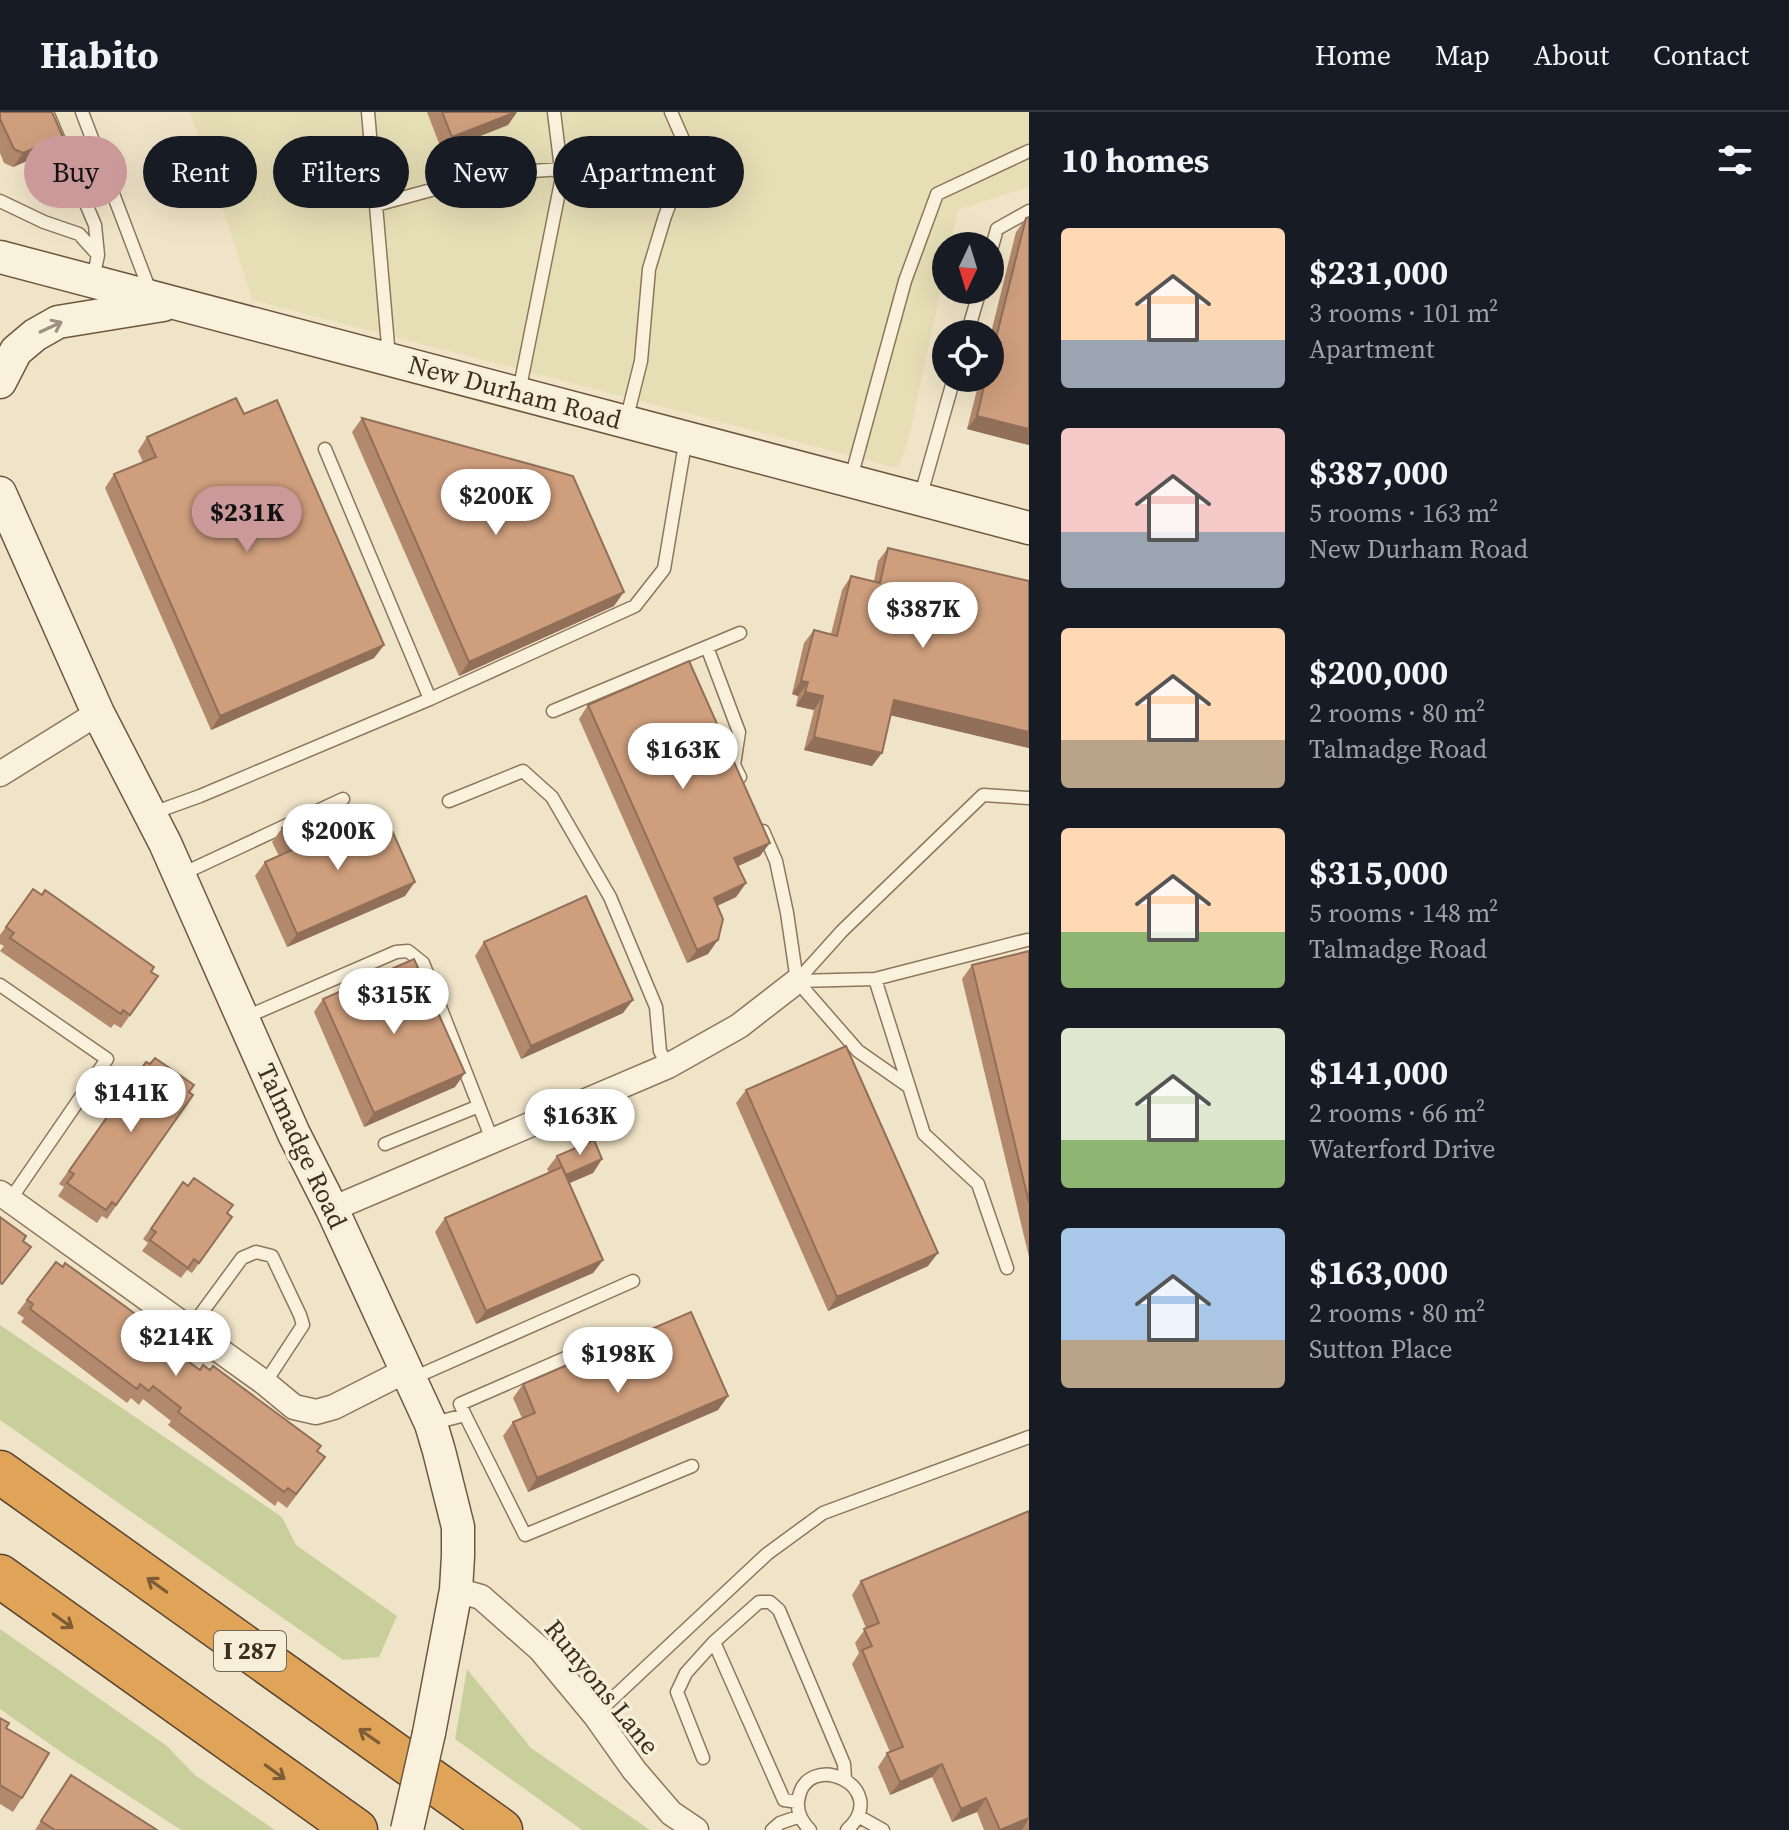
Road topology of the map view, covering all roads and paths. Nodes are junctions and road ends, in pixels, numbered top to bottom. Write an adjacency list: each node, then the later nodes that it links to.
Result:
1 (47, 112): 19 (lane)
2 (82, 112): 20 (lane)
3 (368, 112): 6 (lane)
4 (554, 112): 7 (lane)
5 (671, 112): 25 (lane)
6 (370, 136)
7 (557, 136)
8 (1029, 151): 28 (lane)
9 (553, 170): 10 (lane)
10 (409, 196)
11 (0, 201): 19 (lane)
12 (376, 208): 21 (lane)
13 (556, 208): 24 (lane)
14 (1029, 211): 15 (lane)
15 (996, 232)
16 (0, 241): 18 (street)
17 (0, 257): 18 (street, New Durham Road)
18 (39, 268): 19 (street, New Durham Road)
19 (95, 268): 20 (street, New Durham Road)
20 (164, 300): 21 (street, New Durham Road); 22 (street, one-way to 20)
21 (389, 360): 24 (street, New Durham Road)
22 (0, 382)
23 (950, 392): 30 (lane)
24 (519, 394): 25 (street, New Durham Road)
25 (626, 421): 26 (street, New Durham Road)
26 (686, 438): 28 (street, New Durham Road); 34 (lane)
27 (325, 449): 34 (lane)
28 (850, 481): 30 (street, New Durham Road)
29 (0, 493): 36 (street, Talmadge Road)
30 (919, 499): 31 (street, New Durham Road)
31 (1029, 528)
32 (740, 633): 33 (lane)
33 (707, 647): 35 (lane); 38 (lane)
34 (430, 699): 42 (lane)
35 (553, 711)
36 (98, 713): 37 (street); 42 (street, Talmadge Road)
37 (0, 774)
38 (746, 792)
39 (1029, 798): 47 (lane)
40 (343, 799): 44 (lane)
41 (449, 801): 50 (lane)
42 (150, 814): 44 (street, Talmadge Road)
43 (758, 820): 47 (lane)
44 (179, 875): 49 (street, Talmadge Road)
45 (1027, 940): 46 (lane)
46 (875, 979): 47 (lane); 51 (lane)
47 (797, 981): 50 (street); 51 (lane)
48 (0, 985): 55 (lane)
49 (243, 1018): 52 (lane); 56 (street, Talmadge Road)
50 (668, 1066): 53 (street)
51 (908, 1086): 57 (lane)
52 (479, 1106): 53 (lane); 54 (lane)
53 (493, 1142): 56 (street)
54 (385, 1144)
55 (5, 1197): 59 (street)
56 (332, 1209): 61 (street, Talmadge Road)
57 (1007, 1268)
58 (633, 1281): 61 (lane)
59 (189, 1330): 62 (street); 62 (lane)
60 (600, 1343): 63 (lane)
61 (409, 1374): 62 (street); 64 (street, Talmadge Road)
62 (265, 1383)
63 (465, 1415): 64 (lane); 66 (lane)
64 (431, 1424): 69 (street, Talmadge Road)
65 (1029, 1437): 71 (lane)
66 (692, 1466)
67 (0, 1472): 79 (highway, I 287, one-way to 67)
68 (0, 1576): 77 (highway, one-way to 77)
69 (456, 1590): 71 (street, Runyons Lane); 78 (street, Talmadge Road, bridge)
70 (714, 1642): 72 (lane); 73 (lane); 74 (lane)
71 (595, 1715): 80 (street, Runyons Lane)
72 (703, 1758)
73 (845, 1779): 74 (lane); 76 (lane)
74 (798, 1802): 75 (lane)
75 (800, 1816): 81 (lane); 82 (lane)
76 (858, 1816): 83 (lane); 84 (lane)
77 (356, 1830)
78 (407, 1830)
79 (501, 1830)
80 (696, 1830)
81 (772, 1830)
82 (810, 1830)
83 (847, 1830)
84 (883, 1830)

